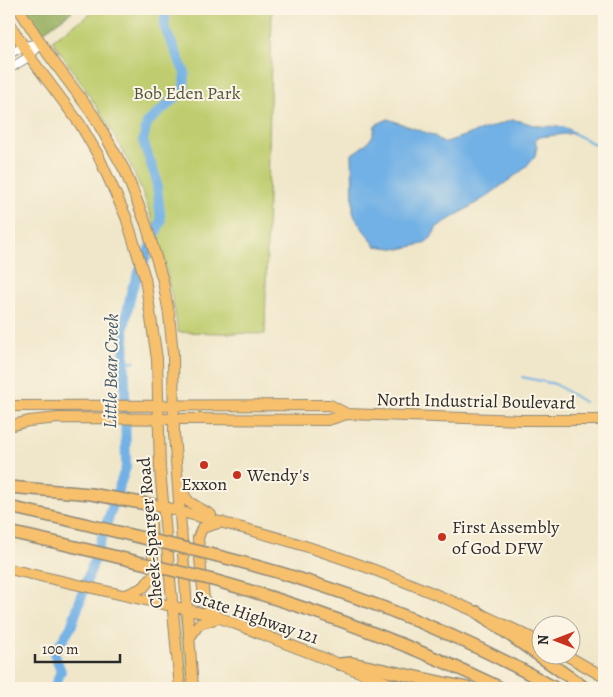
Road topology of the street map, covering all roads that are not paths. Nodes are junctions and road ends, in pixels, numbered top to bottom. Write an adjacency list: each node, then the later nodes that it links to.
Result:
1 (18, 9): 3 (main road, Cheek-Sparger Road)
2 (9, 22): 4 (main road, Cheek-Sparger Road)
3 (40, 43): 4 (street); 6 (street); 8 (main road, Cheek-Sparger Road)
4 (24, 46): 5 (street); 6 (main road, Cheek-Sparger Road)
5 (9, 54)
6 (30, 56): 7 (street); 9 (main road, Cheek-Sparger Road)
7 (9, 69)
8 (170, 321): 9 (main road); 12 (main road, Cheek-Sparger Road)
9 (153, 323): 10 (main road, Cheek-Sparger Road)
10 (159, 405): 11 (main road, North Industrial Boulevard); 12 (main road, North Industrial Boulevard); 14 (main road, Cheek-Sparger Road)
11 (9, 406)
12 (174, 406): 13 (main road, North Industrial Boulevard); 15 (main road, Cheek-Sparger Road)
13 (347, 414): 15 (main road, North Industrial Boulevard); 16 (main road, North Industrial Boulevard)
14 (159, 419): 15 (main road, North Industrial Boulevard); 17 (main road, North Industrial Boulevard); 22 (main road, Cheek-Sparger Road)
15 (174, 419): 19 (main road, Cheek-Sparger Road)
16 (604, 420)
17 (9, 426)
18 (9, 487): 20 (highway)
19 (178, 487): 23 (main road, Cheek-Sparger Road); 24 (main road)
20 (141, 502): 22 (highway); 27 (main road)
21 (9, 507): 42 (highway, bridge)
22 (164, 507): 23 (main road); 28 (main road, Cheek-Sparger Road)
23 (180, 512): 24 (main road); 29 (main road, Cheek-Sparger Road)
24 (223, 522): 30 (main road); 31 (main road)
25 (9, 532): 41 (highway, bridge)
26 (9, 569): 27 (main road, State Highway 121)
27 (126, 595): 28 (main road, State Highway 121)
28 (172, 606): 29 (main road, State Highway 121); 37 (main road, Cheek-Sparger Road)
29 (188, 610): 31 (main road, State Highway 121); 32 (main road, Cheek-Sparger Road)
30 (478, 612): 33 (main road); 43 (highway)
31 (218, 617): 32 (main road); 35 (main road, State Highway 121)
32 (190, 637): 38 (main road, Cheek-Sparger Road)
33 (530, 637)
34 (580, 663): 36 (main road)
35 (340, 664): 39 (main road, State Highway 121); 40 (highway)
36 (604, 677)
37 (180, 688)
38 (193, 688)
39 (401, 688)
40 (467, 688)
41 (500, 688)
42 (555, 688)
43 (585, 688)

